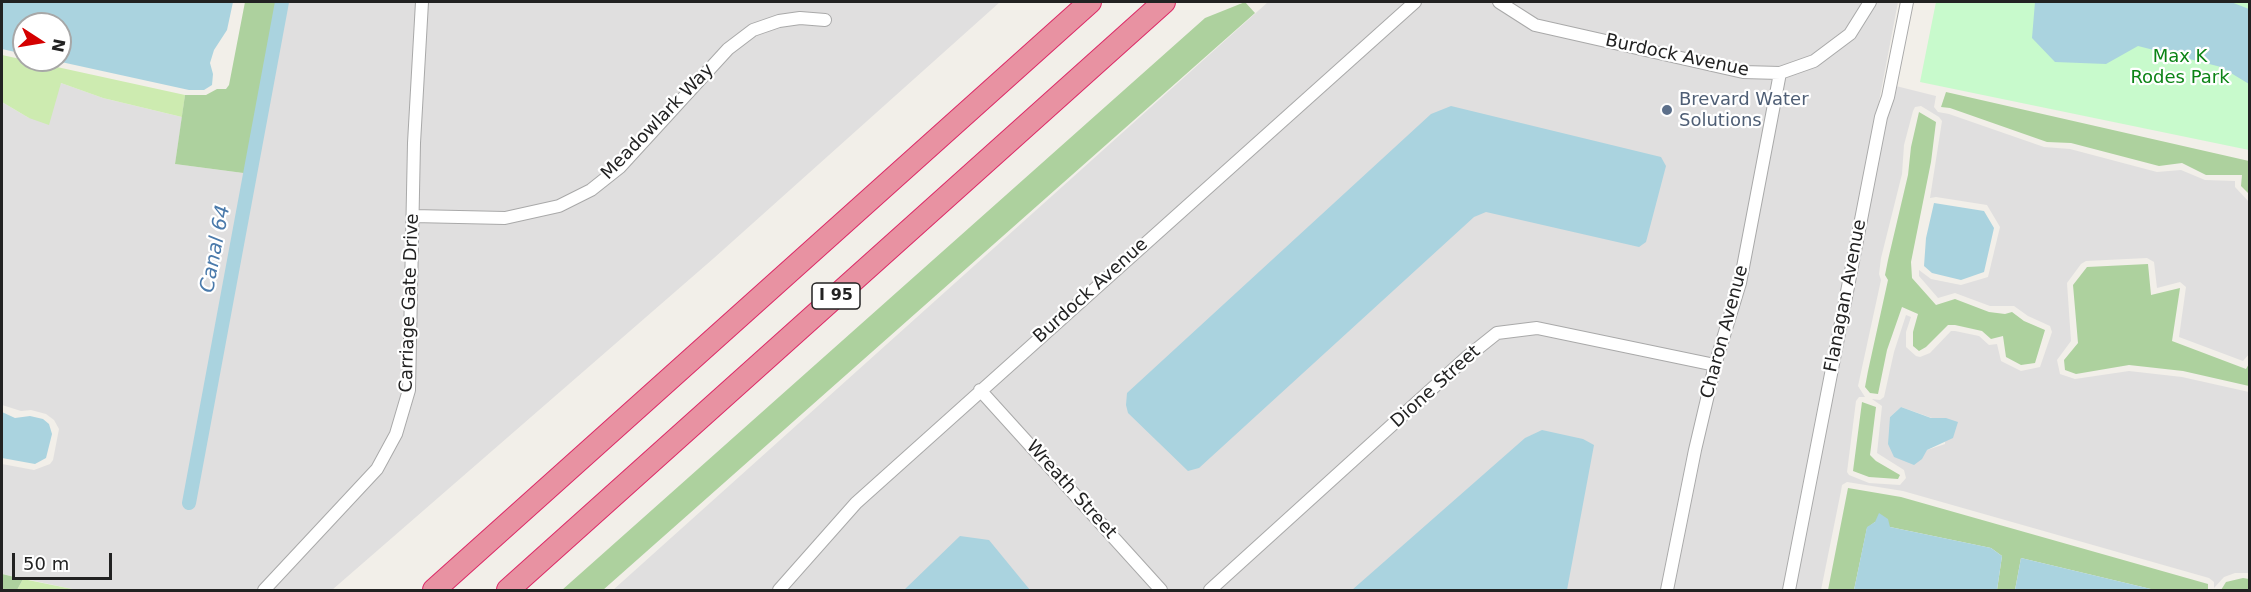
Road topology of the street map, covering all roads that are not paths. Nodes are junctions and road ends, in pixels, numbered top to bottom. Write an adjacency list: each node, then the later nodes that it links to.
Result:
1 (422, 2): 10 (street, Carriage Gate Drive)
2 (1090, 2): 14 (highway, I 95)
3 (1164, 2): 15 (highway, I 95)
4 (1415, 2): 12 (street, Burdock Avenue)
5 (1499, 2): 9 (street, Burdock Avenue)
6 (1870, 2): 9 (street, Burdock Avenue)
7 (1907, 2): 20 (street, Flanagan Avenue)
8 (825, 20): 10 (street, Meadowlark Way)
9 (1780, 73): 11 (street, Charon Avenue)
10 (413, 216): 13 (street, Carriage Gate Drive)
11 (1715, 366): 18 (street, Dione Street); 19 (street, Charon Avenue)
12 (980, 390): 16 (street, Burdock Avenue); 17 (street, Wreath Street)
13 (264, 591)
14 (434, 591)
15 (508, 591)
16 (779, 591)
17 (1161, 591)
18 (1210, 591)
19 (1667, 591)
20 (1788, 591)

